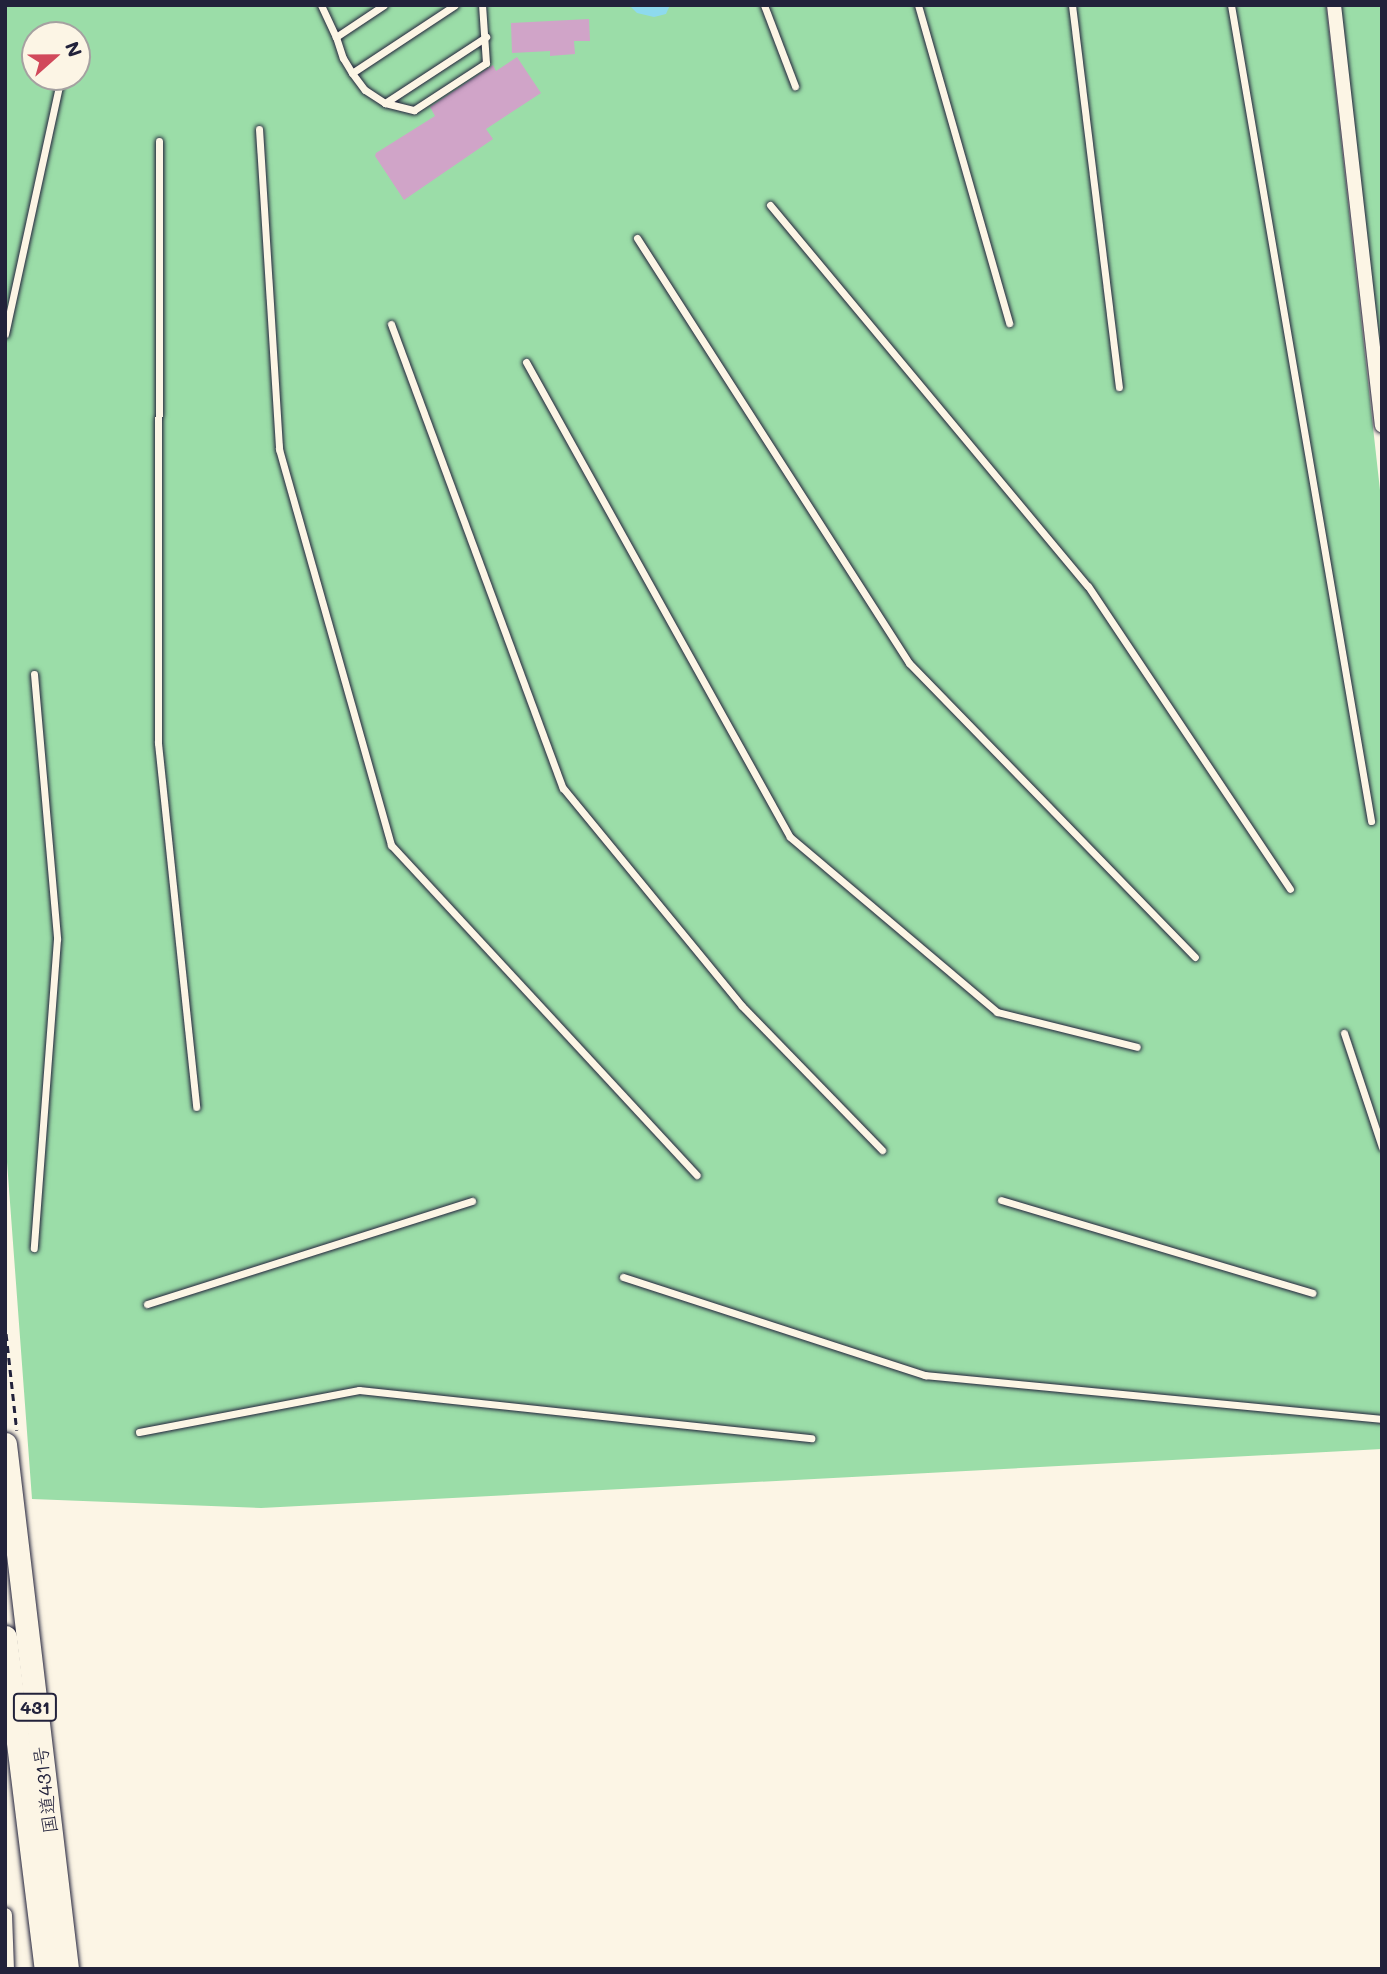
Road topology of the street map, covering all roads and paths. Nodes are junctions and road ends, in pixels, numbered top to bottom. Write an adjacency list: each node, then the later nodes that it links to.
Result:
1 (321, 5): 10 (lane)
2 (384, 5): 10 (lane)
3 (456, 5): 12 (lane)
4 (482, 5): 11 (lane)
5 (764, 5): 13 (lane)
6 (918, 5): 20 (lane)
7 (1072, 5): 24 (lane)
8 (1231, 5): 27 (lane)
9 (1334, 5): 25 (street)
10 (336, 37): 12 (lane)
11 (486, 37): 15 (lane); 15 (lane)
12 (352, 73): 15 (lane)
13 (795, 86)
14 (58, 91): 22 (lane)
15 (385, 103)
16 (259, 129): 35 (lane)
17 (159, 141): 32 (lane)
18 (770, 205): 28 (lane)
19 (637, 238): 29 (lane)
20 (1009, 323)
21 (391, 324): 34 (lane)
22 (5, 334)
23 (526, 362): 31 (lane)
24 (1119, 387)
25 (1382, 425)
26 (34, 674): 38 (lane)
27 (1371, 821)
28 (1290, 888)
29 (1195, 957)
30 (1344, 1033): 33 (lane)
31 (1137, 1047)
32 (196, 1107)
33 (1382, 1147)
34 (881, 1150)
35 (696, 1175)
36 (1001, 1200): 40 (lane)
37 (472, 1201): 41 (lane)
38 (34, 1248)
39 (623, 1277): 43 (lane)
40 (1311, 1293)
41 (148, 1304)
42 (5, 1322): 46 (path)
43 (1382, 1419)
44 (139, 1432): 45 (lane)
45 (811, 1438)
46 (12, 1439): 52 (highway, 国道431号 / 431)
47 (5, 1637): 48 (highway, 国道431号 / 431)
48 (7, 1677): 51 (highway, 国道431号 / 431)
49 (5, 1915): 50 (street)
50 (7, 1969)
51 (46, 1969)
52 (67, 1969)

